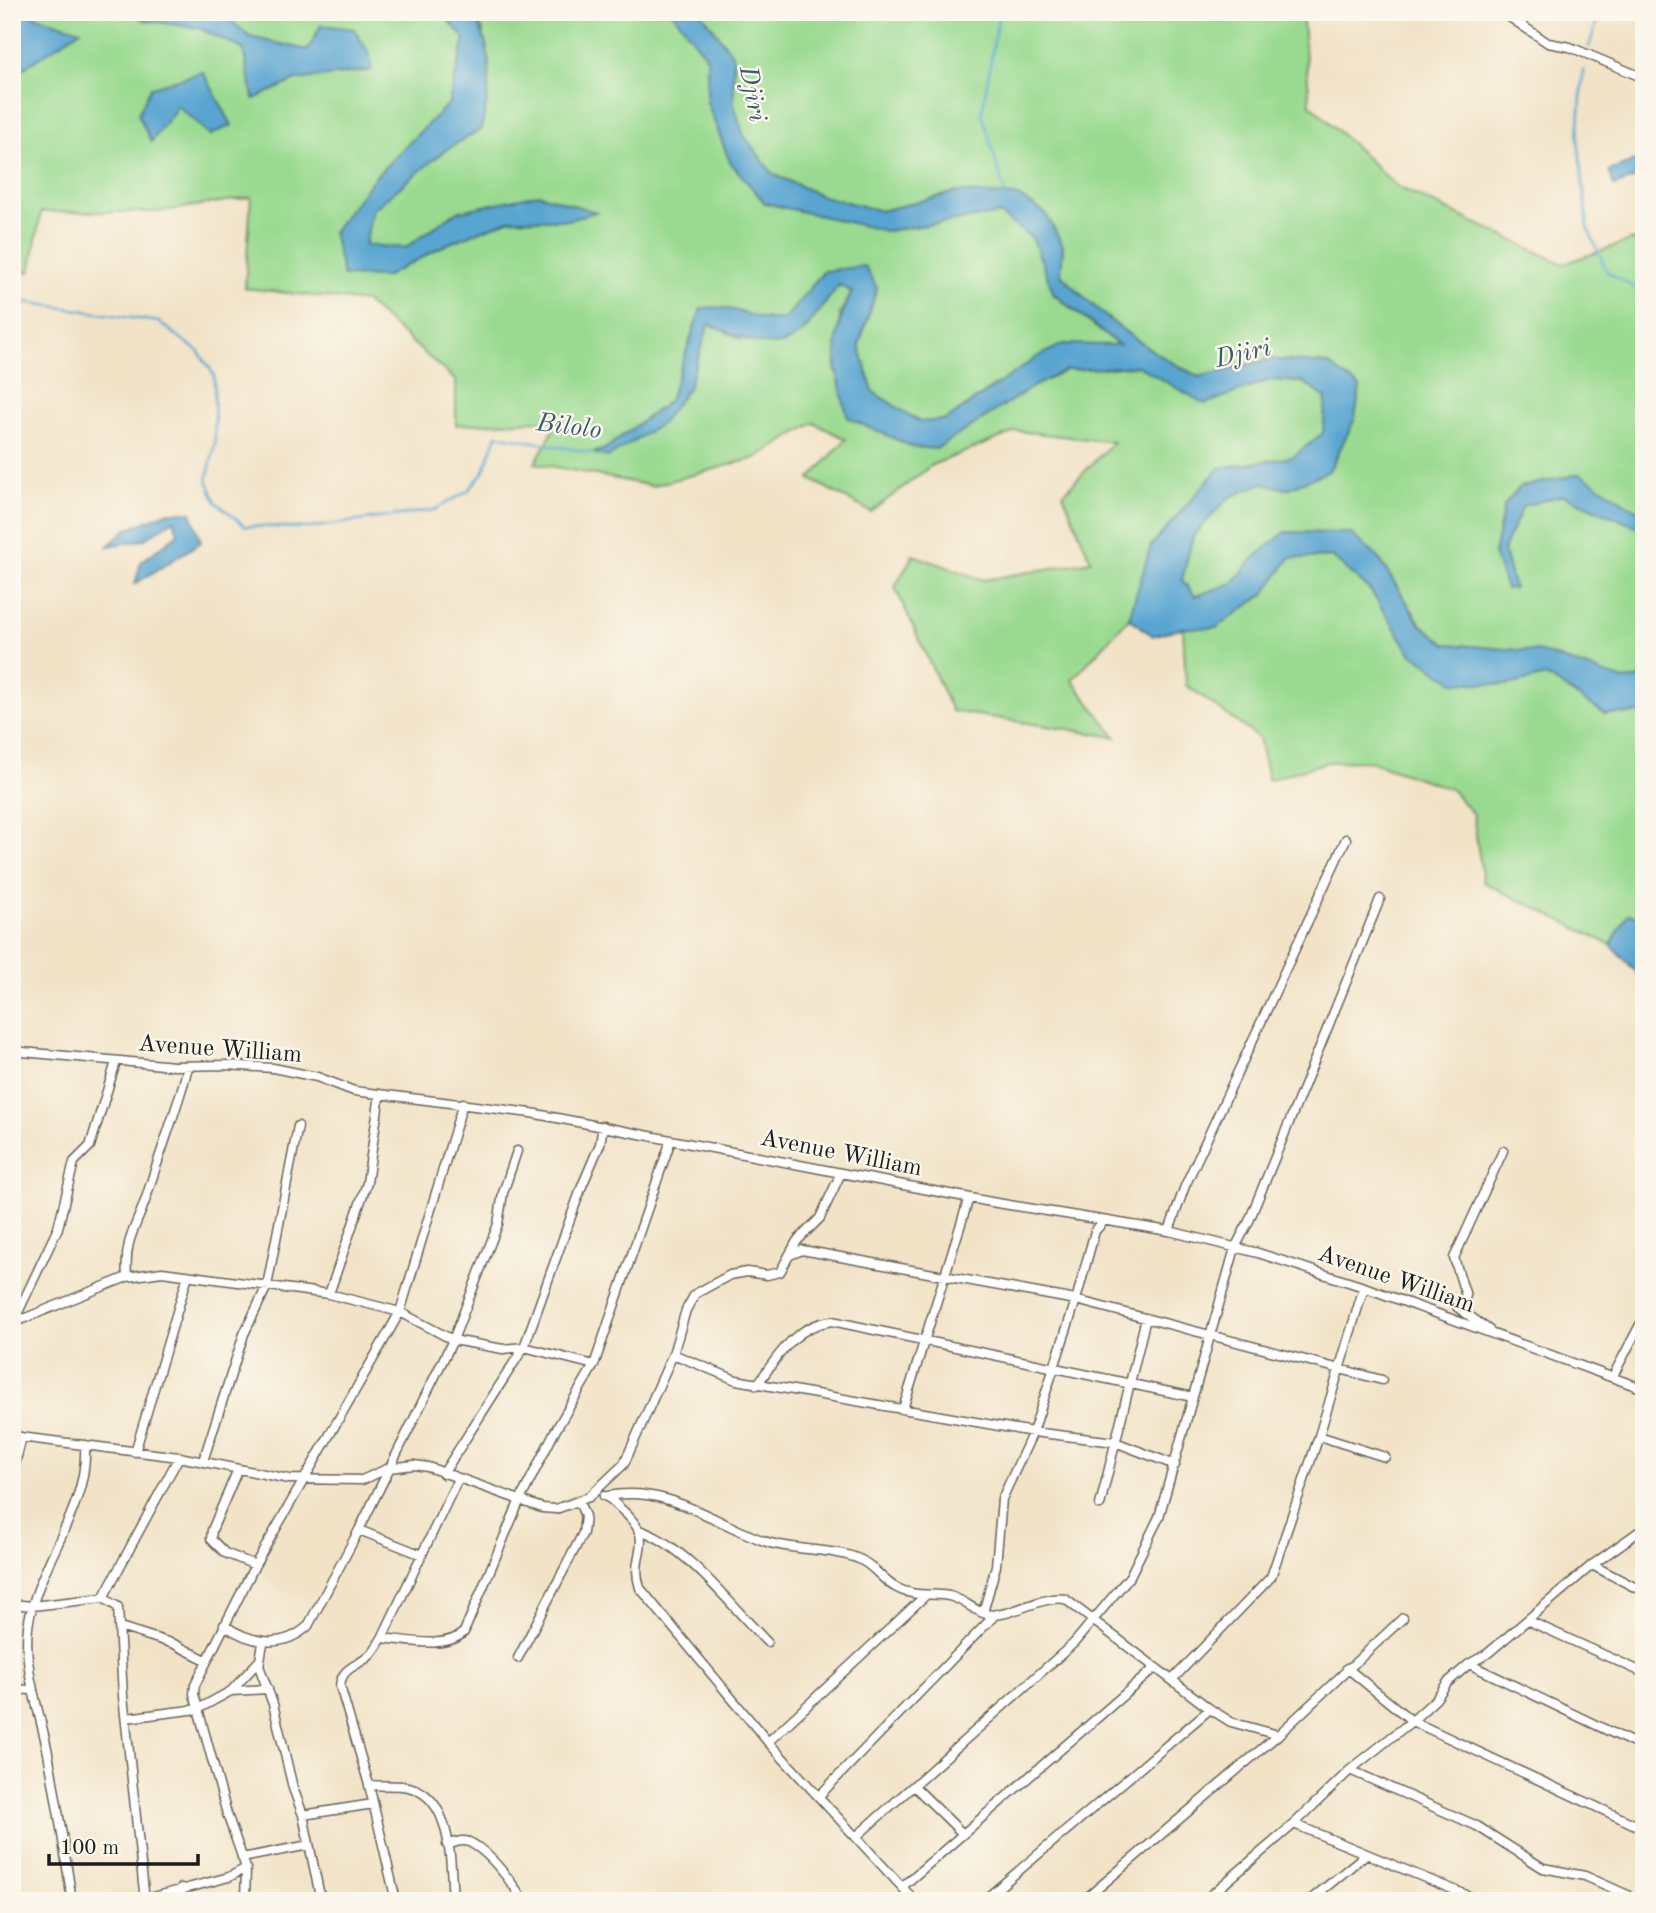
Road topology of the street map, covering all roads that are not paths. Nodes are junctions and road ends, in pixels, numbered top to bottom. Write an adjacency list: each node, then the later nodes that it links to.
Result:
1 (1503, 12): 2 (street)
2 (1644, 78)
3 (1346, 839): 18 (street)
4 (1380, 899): 19 (street)
5 (12, 1051): 6 (street, Avenue William)
6 (116, 1062): 7 (street, Avenue William); 31 (street)
7 (188, 1067): 8 (street, Avenue William); 23 (street)
8 (380, 1094): 9 (street, Avenue William); 26 (street)
9 (463, 1103): 11 (street, Avenue William); 28 (street)
10 (298, 1126): 24 (street)
11 (603, 1126): 12 (street, Avenue William); 36 (street)
12 (671, 1140): 15 (street, Avenue William); 38 (street)
13 (517, 1151): 35 (street)
14 (1503, 1151): 32 (street)
15 (841, 1173): 16 (street, Avenue William); 20 (street)
16 (969, 1198): 17 (street, Avenue William); 22 (street)
17 (1104, 1221): 18 (street, Avenue William); 27 (street)
18 (1169, 1230): 19 (street, Avenue William)
19 (1235, 1248): 25 (street, Avenue William); 33 (street)
20 (788, 1256): 22 (street); 37 (street)
21 (188, 1275): 23 (street); 24 (street); 54 (street)
22 (945, 1276): 27 (street); 34 (street)
23 (127, 1277): 31 (street)
24 (267, 1286): 26 (street); 57 (street)
25 (1364, 1287): 32 (street, Avenue William); 39 (street)
26 (329, 1294): 28 (street)
27 (1076, 1300): 30 (street); 40 (street)
28 (400, 1312): 35 (street); 64 (street)
29 (1644, 1317): 41 (street)
30 (1146, 1318): 33 (street); 43 (street)
31 (13, 1324)
32 (1495, 1335): 41 (street, Avenue William)
33 (1212, 1336): 39 (street); 46 (street)
34 (923, 1339): 40 (street); 44 (street); 47 (street)
35 (453, 1340): 36 (street); 59 (street)
36 (524, 1347): 38 (street); 61 (street)
37 (673, 1354): 44 (street); 65 (street)
38 (594, 1365): 67 (street)
39 (1337, 1367): 42 (street); 50 (street)
40 (1054, 1368): 43 (street); 48 (street)
41 (1613, 1376): 45 (street, Avenue William)
42 (1382, 1380)
43 (1128, 1384): 46 (street); 52 (street)
44 (757, 1385): 47 (street)
45 (1644, 1389)
46 (1193, 1397): 58 (street)
47 (903, 1409): 48 (street)
48 (1033, 1432): 52 (street); 81 (street)
49 (12, 1436): 51 (street)
50 (1319, 1436): 56 (street); 98 (street)
51 (22, 1437): 53 (street); 62 (street)
52 (1115, 1443): 58 (street); 69 (street)
53 (85, 1445): 54 (street); 80 (street)
54 (135, 1452): 55 (street)
55 (179, 1457): 57 (street); 78 (street)
56 (1385, 1457)
57 (203, 1461): 60 (street)
58 (1175, 1465): 84 (street)
59 (389, 1468): 61 (street); 64 (street); 72 (street)
60 (238, 1469): 64 (street); 74 (street)
61 (443, 1474): 63 (street)
62 (12, 1476)
63 (458, 1479): 67 (street); 73 (street)
64 (304, 1480): 74 (street)
65 (594, 1494): 66 (street); 68 (street)
66 (608, 1496): 71 (street); 77 (street)
67 (519, 1502): 68 (street); 88 (street)
68 (579, 1502): 91 (street)
69 (1100, 1505)
70 (1644, 1528): 75 (street)
71 (639, 1530): 89 (street); 108 (street)
72 (359, 1531): 73 (street); 90 (street)
73 (422, 1555): 88 (street)
74 (255, 1565): 86 (street)
75 (1592, 1565): 76 (street); 85 (street)
76 (1644, 1592)
77 (926, 1595): 81 (street); 108 (street)
78 (103, 1598): 80 (street); 87 (street)
79 (12, 1604): 80 (street)
80 (32, 1606): 101 (street)
81 (983, 1613): 82 (street)
82 (996, 1615): 84 (street); 113 (street)
83 (1403, 1618): 96 (street)
84 (1095, 1620): 95 (street); 112 (street)
85 (1529, 1620): 94 (street); 97 (street)
86 (224, 1625): 90 (street); 92 (street)
87 (120, 1627): 92 (street); 105 (street)
88 (383, 1638): 111 (street)
89 (766, 1642)
90 (263, 1643): 93 (street)
91 (518, 1658)
92 (206, 1660): 103 (street)
93 (259, 1661): 100 (street); 102 (street)
94 (1469, 1664): 106 (street); 109 (street)
95 (1156, 1667): 98 (street); 118 (street)
96 (1346, 1668): 106 (street); 107 (street)
97 (1644, 1672)
98 (1173, 1679): 104 (street)
99 (12, 1689): 101 (street)
100 (268, 1689): 102 (street); 115 (street)
101 (32, 1690): 128 (street)
102 (230, 1691): 103 (street)
103 (198, 1709): 105 (street); 123 (street)
104 (1210, 1709): 107 (street); 136 (street)
105 (126, 1718): 127 (street)
106 (1412, 1721): 110 (street); 117 (street)
107 (1278, 1735): 137 (street)
108 (768, 1742): 113 (street)
109 (1644, 1748)
110 (1350, 1770): 116 (street); 141 (street)
111 (369, 1785): 114 (street); 121 (street)
112 (914, 1786): 118 (street); 119 (street)
113 (820, 1795): 119 (street)
114 (373, 1804): 115 (street); 132 (street)
115 (303, 1815): 120 (street)
116 (1294, 1824): 122 (street); 138 (street)
117 (1644, 1829)
118 (962, 1833): 125 (street)
119 (858, 1836): 125 (street)
120 (309, 1845): 123 (street); 131 (street)
121 (447, 1845): 133 (street); 134 (street)
122 (1365, 1855): 139 (street); 140 (street)
123 (242, 1858): 124 (street)
124 (246, 1868): 126 (street); 130 (street)
125 (903, 1886): 135 (street)
126 (181, 1888): 127 (street); 129 (street)
127 (143, 1900)
128 (72, 1901)
129 (183, 1901)
130 (245, 1901)
131 (321, 1901)
132 (396, 1901)
133 (453, 1901)
134 (524, 1901)
135 (915, 1901)
136 (983, 1901)
137 (1083, 1901)
138 (1203, 1901)
139 (1309, 1901)
140 (1481, 1901)
141 (1641, 1901)

